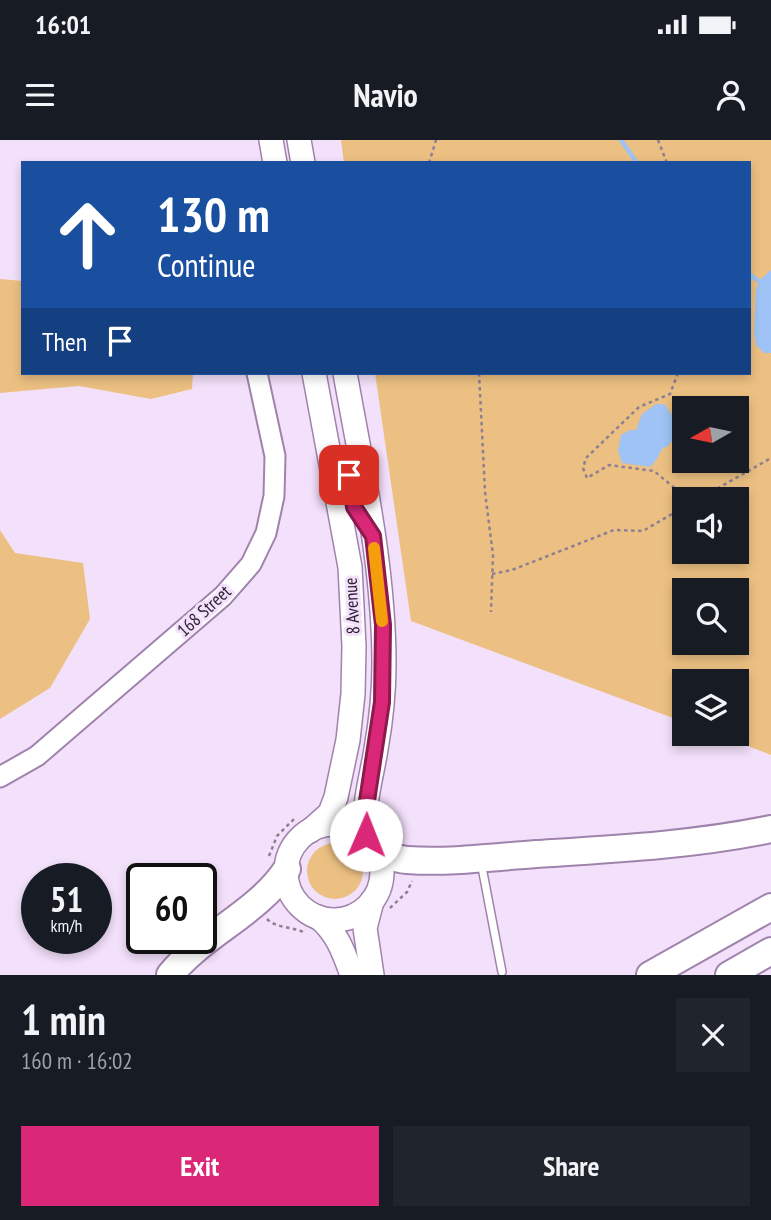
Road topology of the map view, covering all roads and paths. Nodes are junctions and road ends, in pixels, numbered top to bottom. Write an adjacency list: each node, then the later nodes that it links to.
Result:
1 (271, 140): 5 (main road)
2 (299, 140): 6 (main road)
3 (436, 140): 7 (path)
4 (658, 140): 8 (path)
5 (275, 161)
6 (303, 161)
7 (430, 161)
8 (666, 161)
9 (257, 375): 22 (main road, 168 Street)
10 (314, 375): 23 (main road, 8 Avenue)
11 (332, 375): 19 (main road)
12 (345, 375): 19 (main road, 8 Avenue)
13 (479, 375): 20 (path)
14 (677, 375): 16 (path)
15 (771, 458): 17 (path)
16 (673, 487)
17 (720, 487)
18 (672, 514): 20 (path)
19 (373, 536): 25 (main road, 8 Avenue)
20 (492, 574): 21 (path)
21 (491, 612)
22 (0, 777)
23 (305, 822): 25 (main road); 27 (main road); 27 (path)
24 (771, 829): 26 (highway)
25 (371, 842): 26 (highway); 29 (main road)
26 (480, 858): 34 (lane)
27 (277, 865): 32 (main road); 35 (highway)
28 (413, 876): 29 (path)
29 (379, 907): 32 (main road); 37 (main road)
30 (771, 907): 38 (highway)
31 (261, 914): 32 (path)
32 (313, 925): 36 (main road)
33 (771, 951): 39 (highway)
34 (502, 972)
35 (170, 975)
36 (352, 975)
37 (372, 975)
38 (650, 975)
39 (729, 975)

